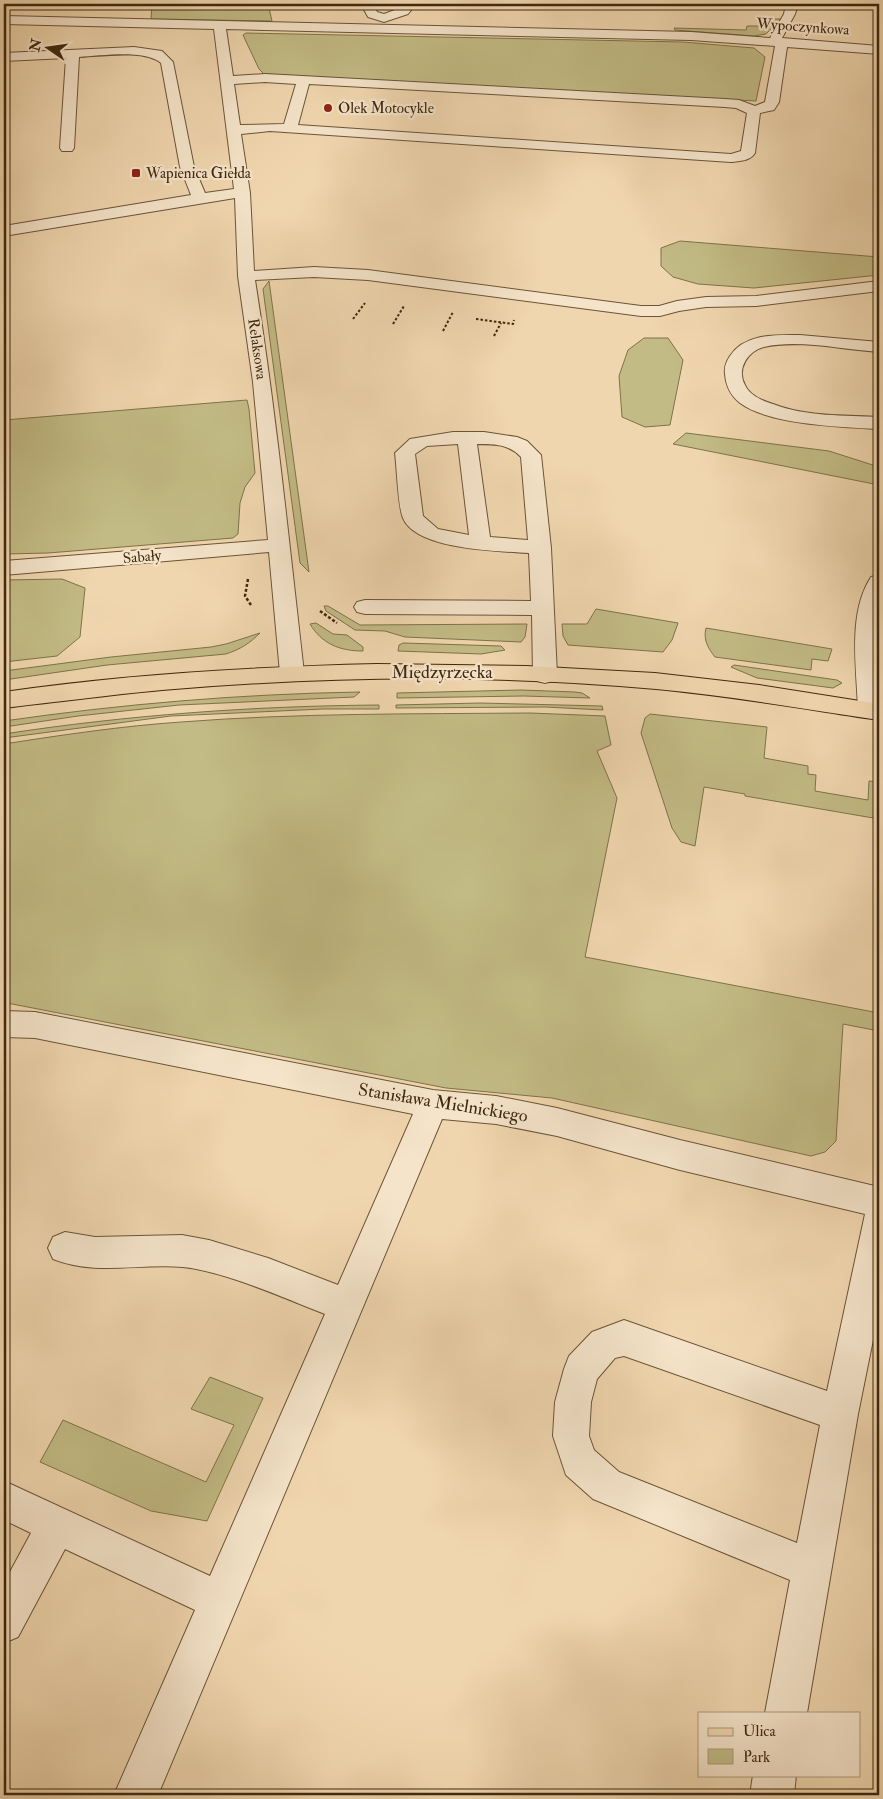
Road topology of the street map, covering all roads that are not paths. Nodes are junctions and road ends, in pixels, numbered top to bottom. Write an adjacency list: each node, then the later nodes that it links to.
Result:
1 (367, 4): 9 (street)
2 (403, 4): 9 (street)
3 (792, 4): 12 (street)
4 (141, 10): 7 (street)
5 (4, 20): 7 (street, Wypoczynkowa)
6 (656, 22): 11 (street)
7 (140, 24): 8 (street, Wypoczynkowa)
8 (153, 24): 10 (street, Wypoczynkowa); 14 (street)
9 (383, 24): 10 (street, Wypoczynkowa); 11 (street, Wypoczynkowa)
10 (220, 26): 17 (street, Relaksowa)
11 (659, 36): 12 (street, Wypoczynkowa)
12 (779, 42): 13 (street, Wypoczynkowa); 19 (street)
13 (879, 50)
14 (134, 51): 15 (street); 24 (street)
15 (73, 54): 16 (street); 22 (street)
16 (4, 57)
17 (227, 80): 18 (street); 21 (street, Relaksowa)
18 (304, 80): 19 (street); 20 (street)
19 (754, 111): 20 (street)
20 (290, 128): 21 (street)
21 (234, 130): 23 (street, Relaksowa)
22 (67, 148)
23 (242, 193): 24 (street); 26 (street, Relaksowa)
24 (199, 197): 25 (street)
25 (4, 231)
26 (246, 276): 27 (street); 32 (street, Relaksowa)
27 (879, 286)
28 (879, 347): 29 (street)
29 (879, 423)
30 (467, 438): 31 (street); 31 (street); 33 (street)
31 (480, 542): 33 (street)
32 (280, 545): 34 (street, Sabały); 38 (street, Relaksowa)
33 (540, 548): 37 (street)
34 (4, 568)
35 (879, 582): 41 (street)
36 (365, 607): 37 (street)
37 (543, 608): 39 (street)
38 (292, 674): 39 (main road, Międzyrzecka); 40 (main road, Międzyrzecka)
39 (545, 675): 41 (main road, Międzyrzecka)
40 (4, 700)
41 (874, 711)
42 (4, 1024): 43 (street, Stanisława Mielnickiego)
43 (433, 1104): 44 (street, Stanisława Mielnickiego); 47 (street)
44 (879, 1202)
45 (879, 1220): 48 (street)
46 (65, 1248): 47 (street)
47 (347, 1306): 52 (street)
48 (840, 1414): 51 (street); 51 (street)
49 (4, 1500): 50 (street)
50 (57, 1524): 52 (street); 53 (street)
51 (812, 1569): 54 (street)
52 (218, 1600): 56 (street)
53 (4, 1624)
54 (786, 1712)
55 (775, 1776): 57 (street)
56 (136, 1795)
57 (772, 1795)

